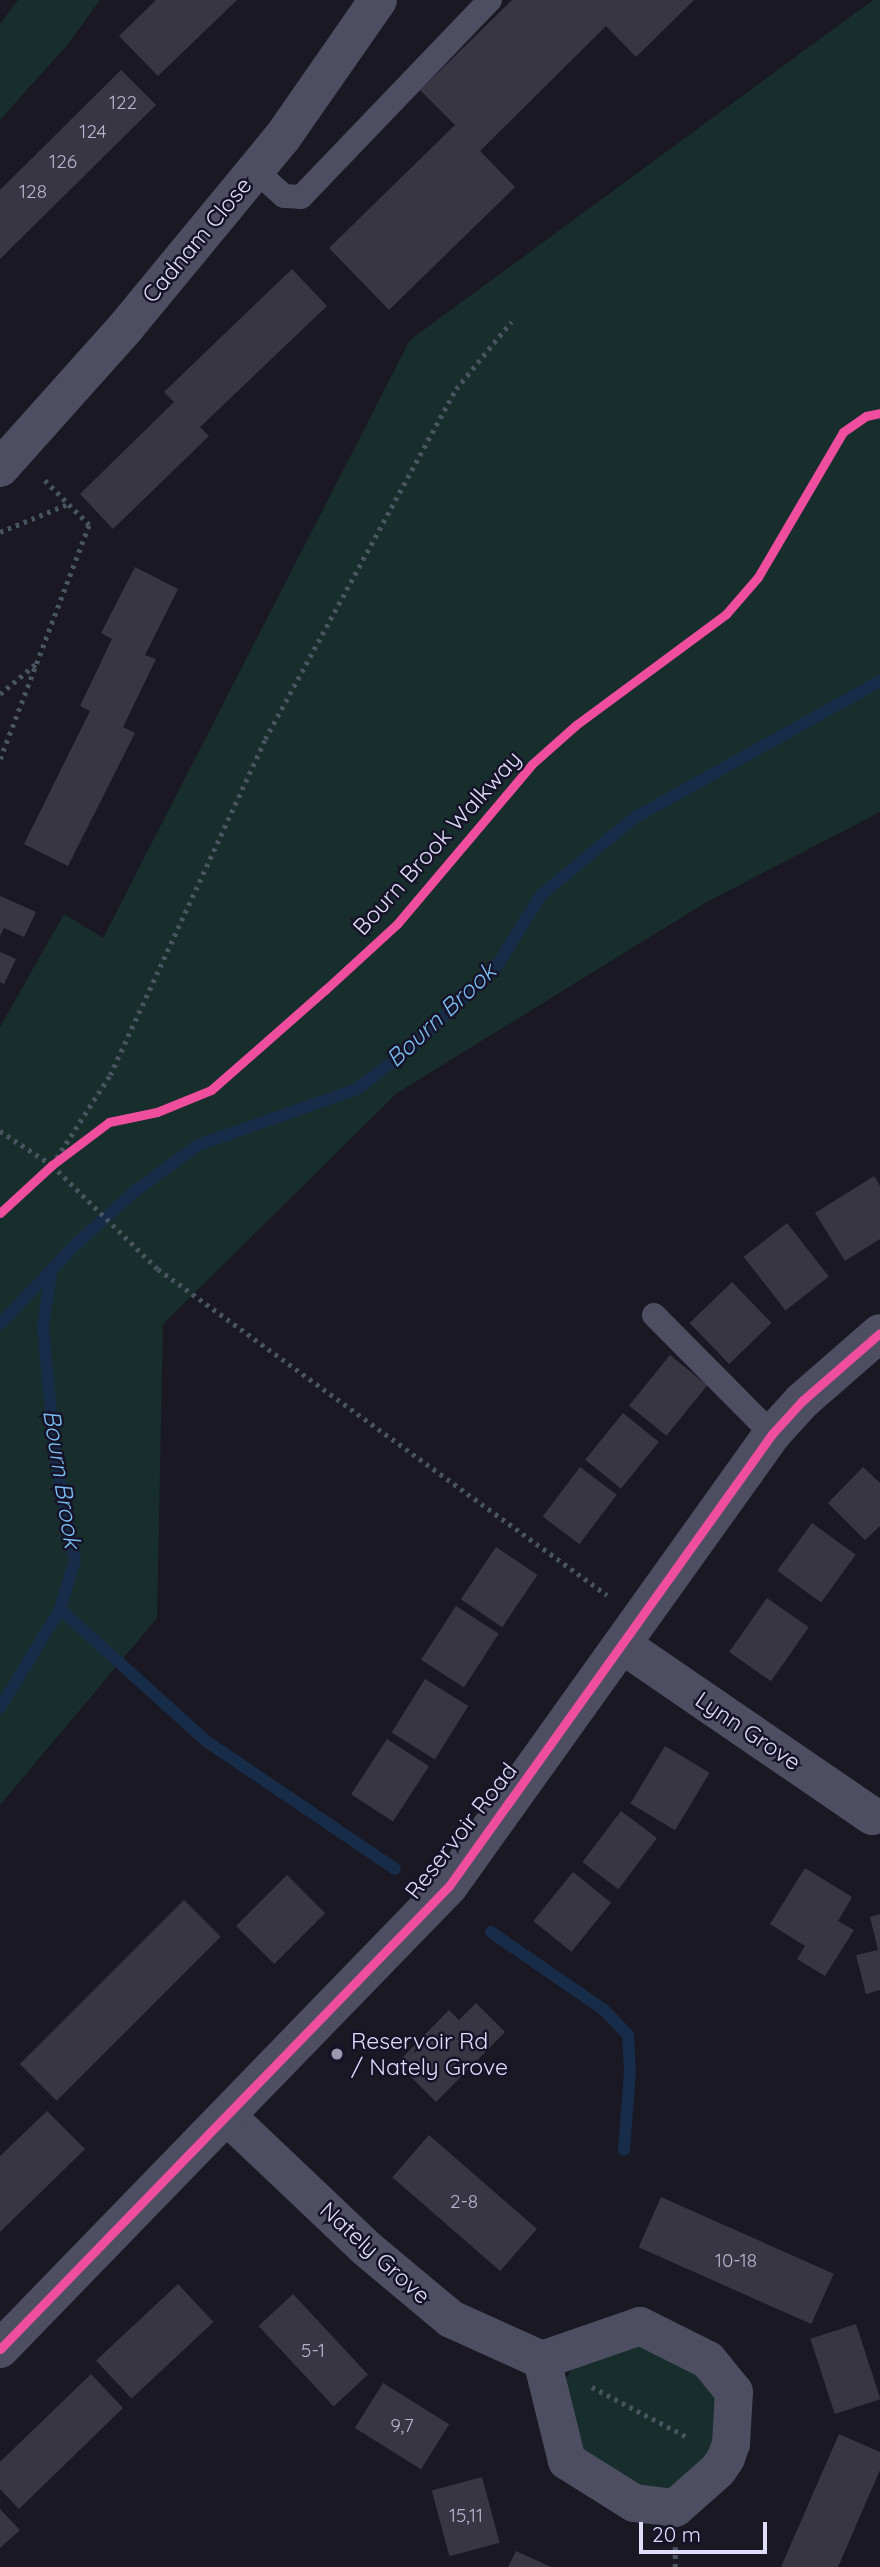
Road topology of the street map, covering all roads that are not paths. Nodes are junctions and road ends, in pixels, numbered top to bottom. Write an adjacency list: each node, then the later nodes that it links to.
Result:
1 (379, 0): 3 (street, Cadnam Close)
2 (490, 0): 3 (lane)
3 (255, 170): 4 (street, Cadnam Close)
4 (8, 460)
5 (654, 1315): 7 (lane)
6 (880, 1333): 7 (street, Reservoir Road)
7 (772, 1434): 8 (street, Reservoir Road)
8 (633, 1634): 9 (street, Lynn Grove); 10 (street, Reservoir Road)
9 (872, 1816)
10 (228, 2116): 11 (street, Reservoir Road); 12 (street, Nately Grove)
11 (0, 2348)
12 (542, 2360): 12 (street)

